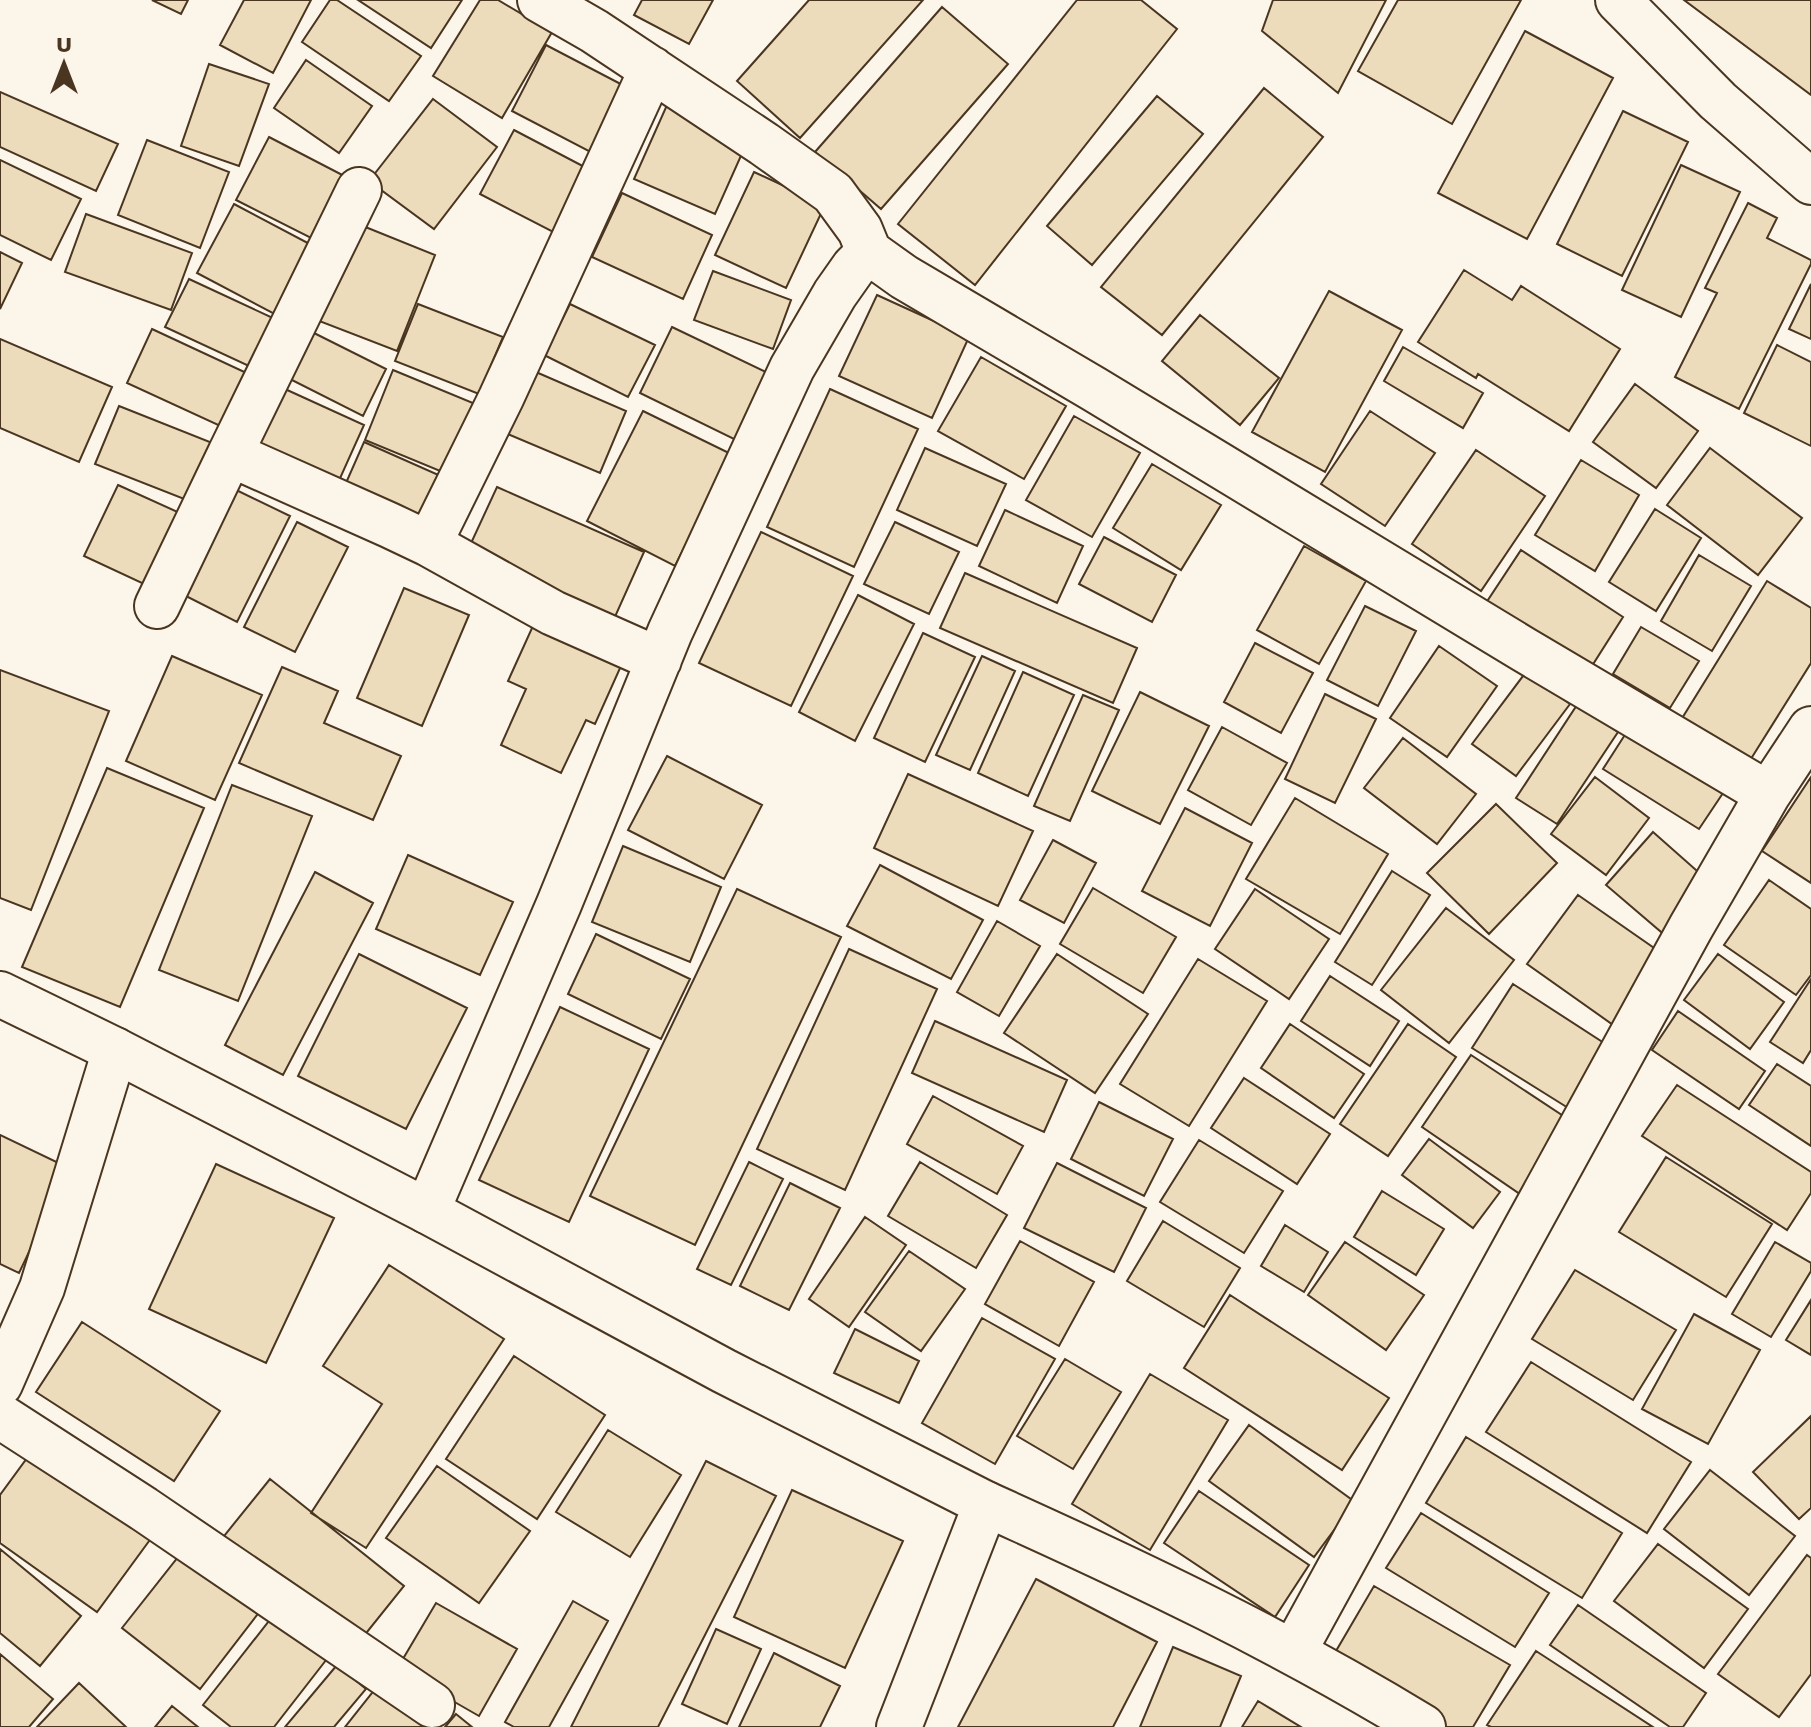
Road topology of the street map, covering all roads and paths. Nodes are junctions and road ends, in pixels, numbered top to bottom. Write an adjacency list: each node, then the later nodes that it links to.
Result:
1 (540, 0): 3 (main road)
2 (1618, 0): 4 (main road)
3 (652, 69): 6 (main road); 8 (main road)
4 (1811, 182)
5 (359, 190): 7 (main road)
6 (869, 252): 10 (main road); 12 (main road)
7 (230, 454): 8 (main road); 9 (main road)
8 (429, 544): 10 (main road)
9 (157, 606)
10 (659, 660): 15 (main road)
11 (1811, 729): 12 (main road)
12 (1768, 794): 19 (main road)
13 (0, 994): 14 (main road)
14 (115, 1050): 15 (main road); 16 (main road)
15 (427, 1211): 18 (main road)
16 (0, 1384)
17 (0, 1416): 20 (main road)
18 (986, 1504): 19 (main road); 21 (main road)
19 (1294, 1651): 22 (main road)
20 (432, 1705)
21 (899, 1727)
22 (1423, 1727)

